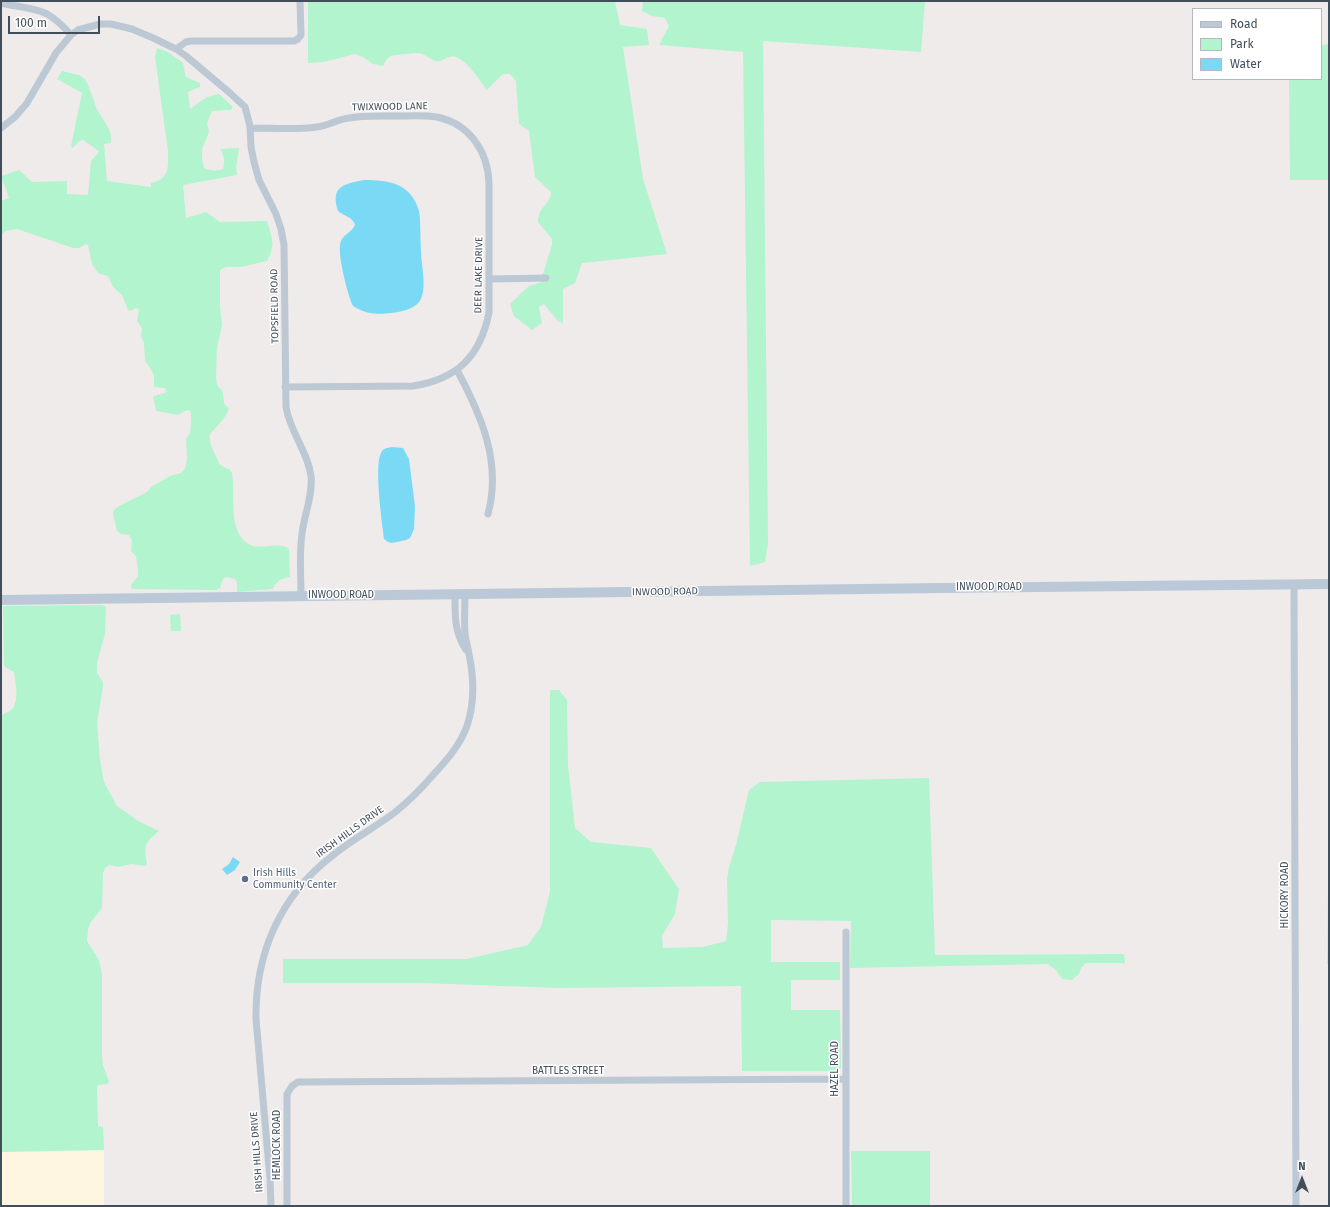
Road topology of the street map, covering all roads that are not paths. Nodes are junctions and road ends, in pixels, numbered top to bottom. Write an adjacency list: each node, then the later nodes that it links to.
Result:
1 (300, 1): 4 (street)
2 (1, 4): 3 (street)
3 (71, 35): 4 (street, TOPSFIELD ROAD); 6 (street, TOPSFIELD ROAD)
4 (176, 49): 7 (street, TOPSFIELD ROAD)
5 (436, 117): 7 (street, TWIXWOOD LANE); 9 (street, DEER LAKE DRIVE)
6 (1, 128)
7 (250, 128): 11 (street, TOPSFIELD ROAD)
8 (546, 278): 9 (street)
9 (490, 279): 10 (street, DEER LAKE DRIVE)
10 (457, 370): 11 (street, DEER LAKE DRIVE); 12 (street)
11 (285, 387): 16 (street, TOPSFIELD ROAD)
12 (488, 514)
13 (1294, 584): 14 (street, INWOOD ROAD); 15 (street, INWOOD ROAD); 24 (street, HICKORY ROAD)
14 (1329, 584)
15 (460, 594): 16 (street, INWOOD ROAD); 21 (street, IRISH HILLS DRIVE)
16 (301, 595): 17 (street, INWOOD ROAD)
17 (1, 600)
18 (846, 932): 19 (street, HAZEL ROAD)
19 (845, 1079): 20 (street, BATTLES STREET); 23 (street, HAZEL ROAD)
20 (292, 1086): 22 (street, HEMLOCK ROAD)
21 (270, 1206)
22 (287, 1206)
23 (846, 1206)
24 (1296, 1206)

